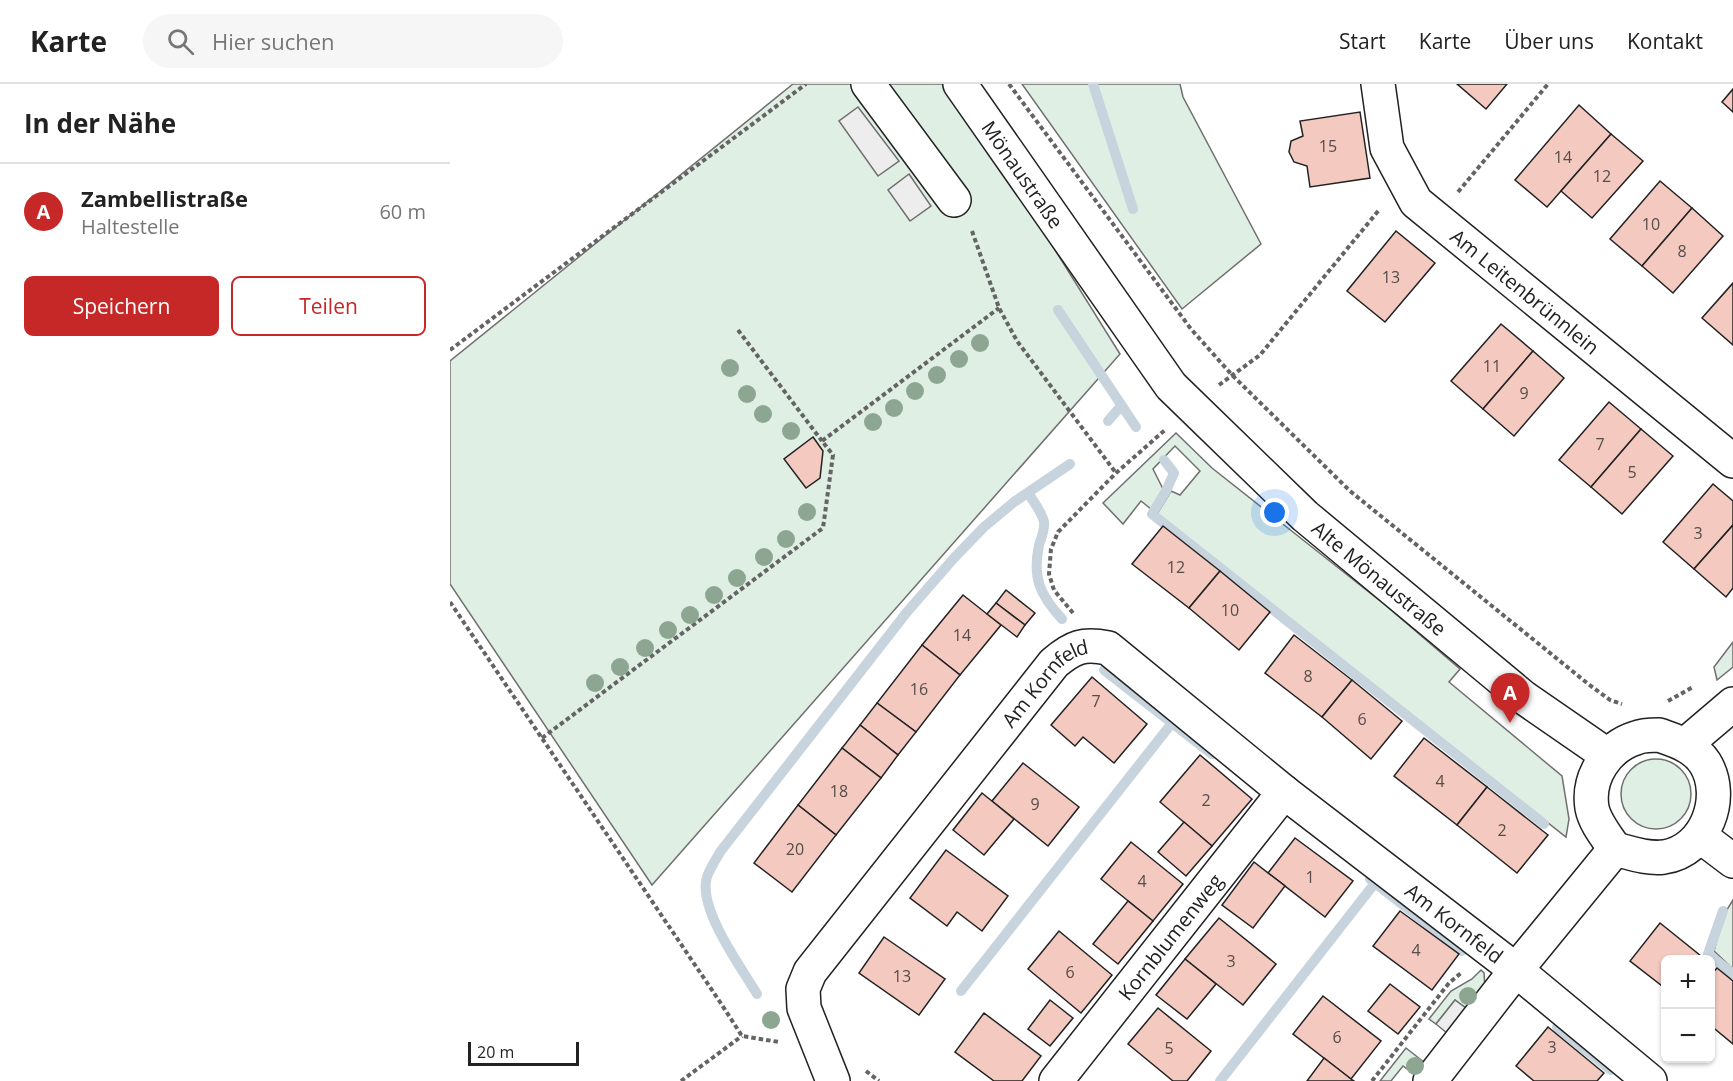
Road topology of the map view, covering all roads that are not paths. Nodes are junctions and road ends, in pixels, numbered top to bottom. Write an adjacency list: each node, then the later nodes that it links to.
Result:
1 (868, 84): 4 (street)
2 (960, 84): 5 (street, Mönaustraße)
3 (1378, 84): 6 (street, Am Leitenbrünnlein)
4 (954, 200)
5 (1086, 263): 9 (street, Alte Mönaustraße)
6 (1733, 461)
7 (1733, 704): 8 (street)
8 (1686, 744): 9 (street); 11 (street)
9 (1607, 755): 12 (street)
10 (1284, 792): 14 (street, Am Kornfeld); 15 (street, Am Kornfeld); 16 (street, Kornblumenweg)
11 (1700, 836): 12 (street); 13 (street)
12 (1615, 849): 14 (street)
13 (1733, 861)
14 (1516, 970): 17 (street); 18 (street, Am Kornfeld)
15 (833, 1081)
16 (1056, 1081)
17 (1430, 1081)
18 (1650, 1081)

